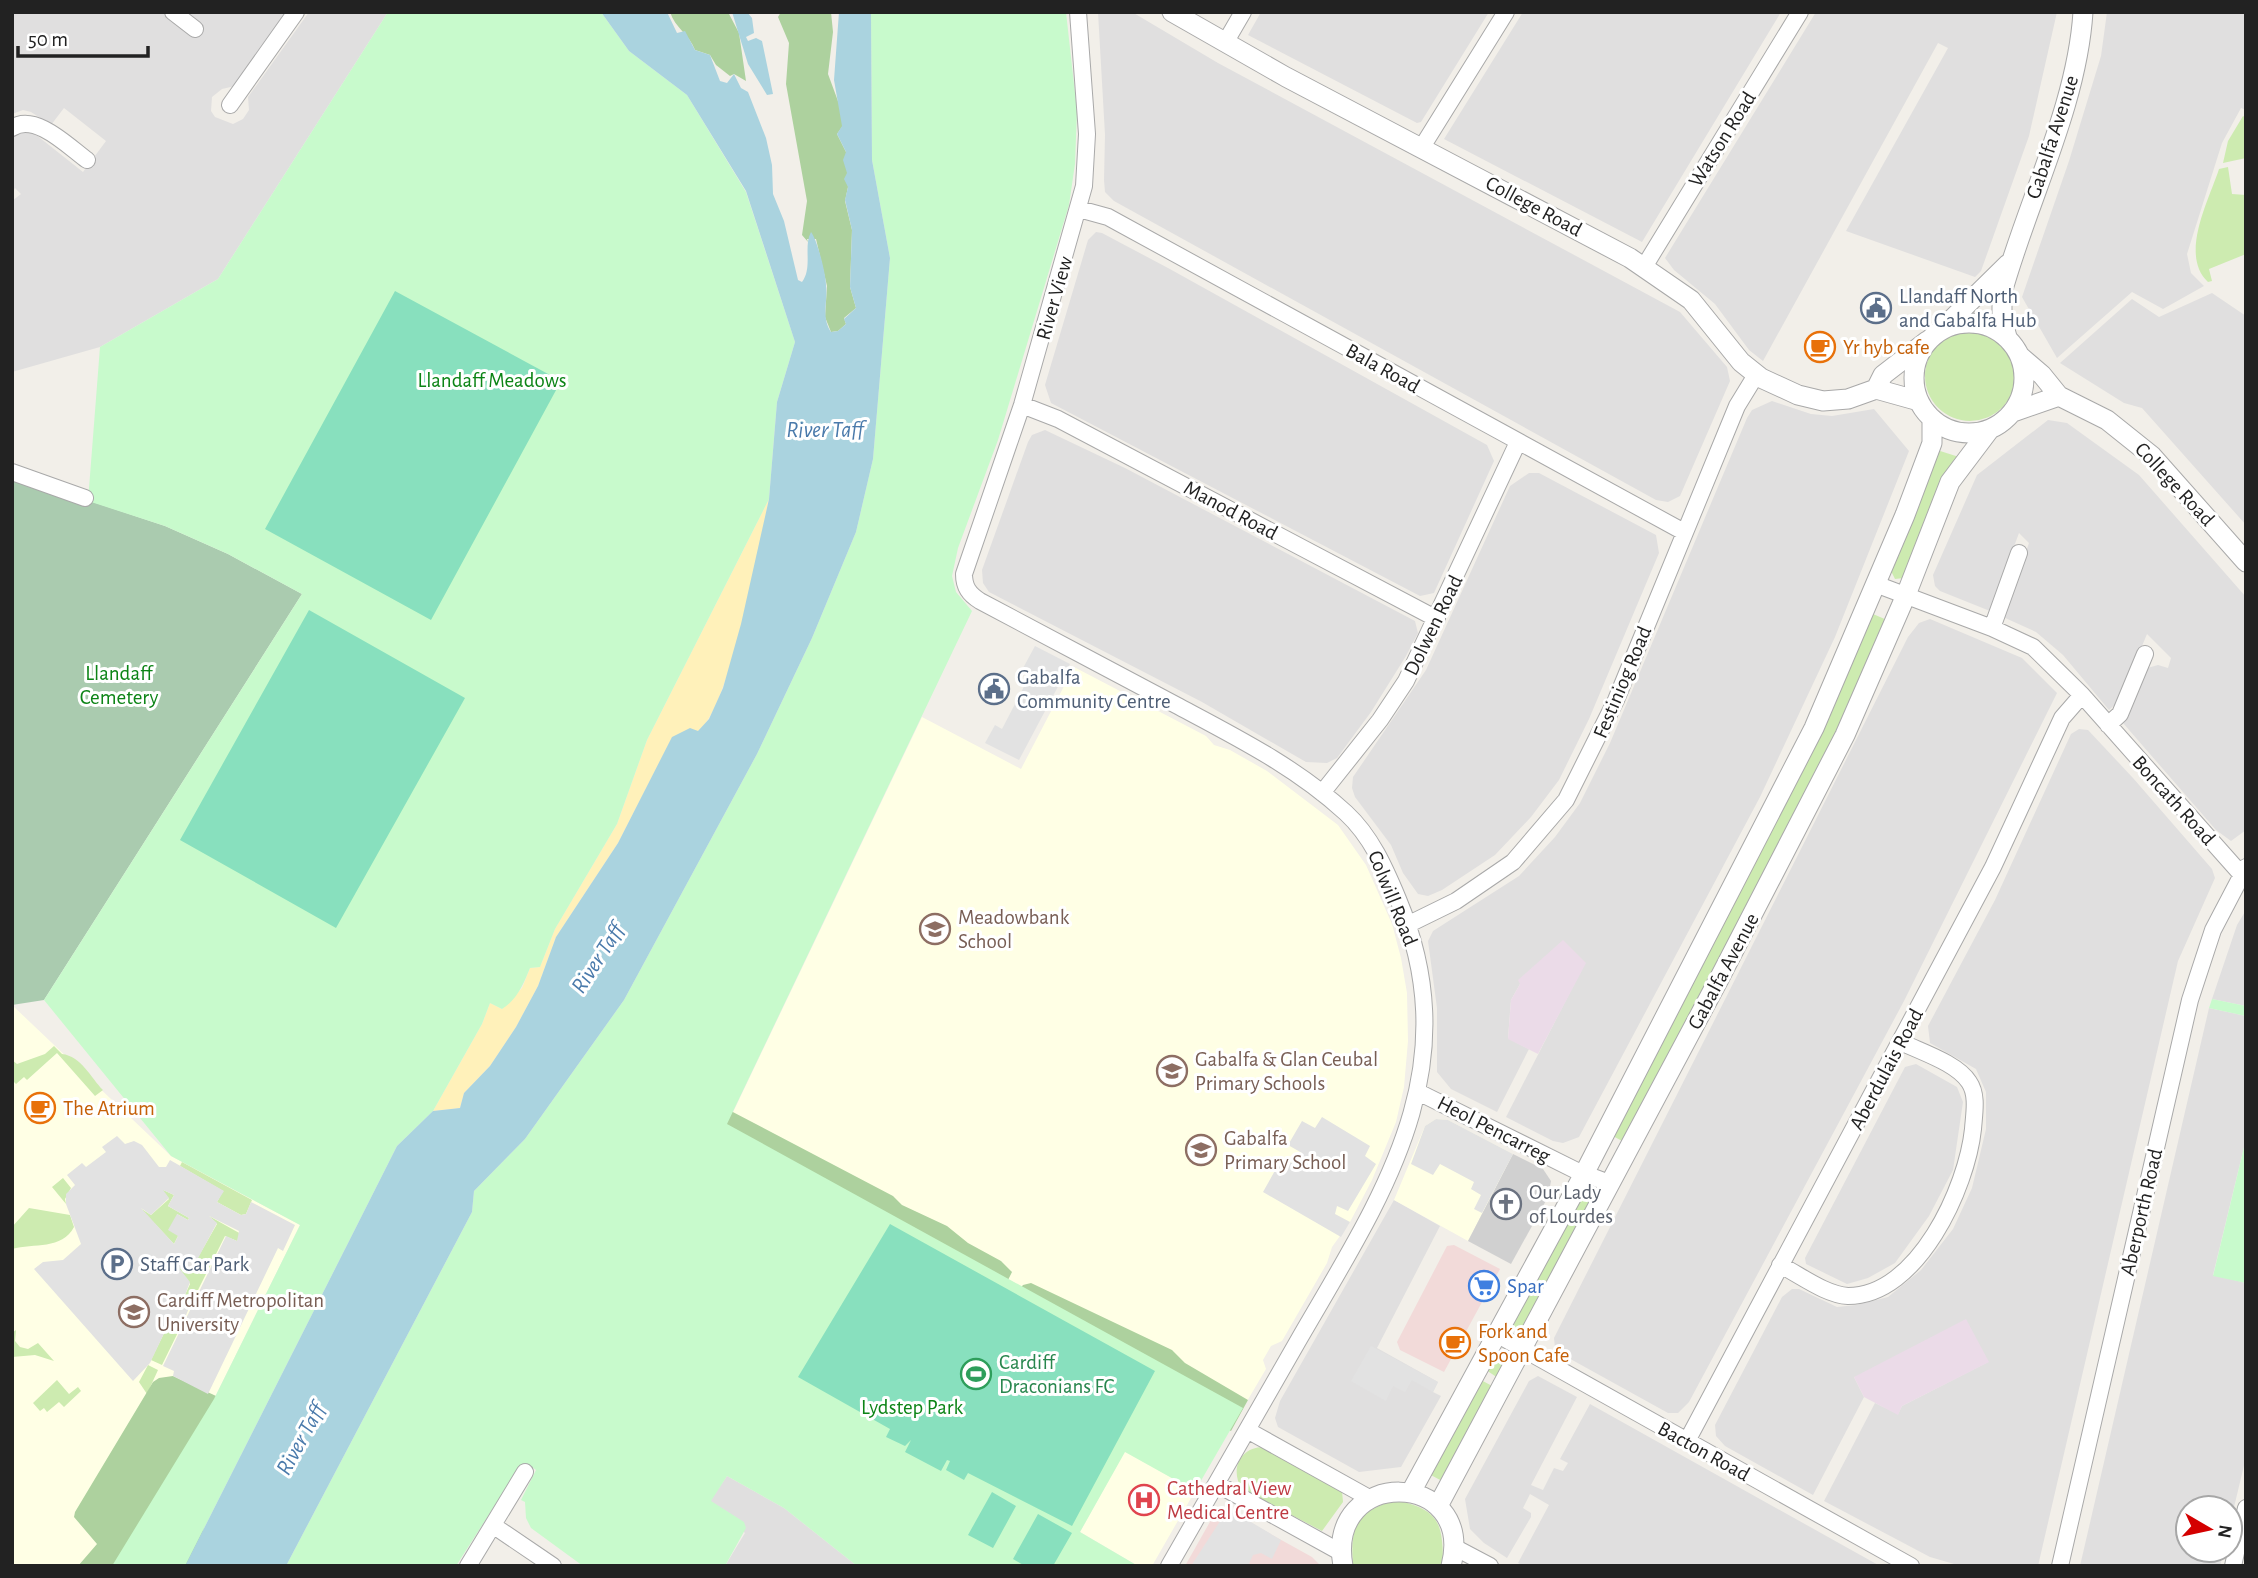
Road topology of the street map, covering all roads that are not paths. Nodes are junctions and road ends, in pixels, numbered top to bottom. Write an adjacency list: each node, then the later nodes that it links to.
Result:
1 (173, 12): 9 (street)
2 (296, 12): 11 (street)
3 (1078, 12): 15 (street, River View)
4 (1172, 12): 10 (street, College Road)
5 (1243, 12): 10 (street)
6 (1506, 12): 13 (street)
7 (1800, 12): 17 (street, Watson Road)
8 (2083, 12): 16 (street, Gabalfa Avenue)
9 (195, 29)
10 (1225, 43): 13 (street, College Road)
11 (230, 106)
12 (12, 128): 14 (street)
13 (1422, 147): 17 (street, College Road)
14 (88, 160)
15 (1079, 209): 25 (street, River View); 29 (street, Bala Road)
16 (2011, 260): 18 (street, Gabalfa Avenue); 19 (street, Gabalfa Avenue)
17 (1644, 267): 21 (street, College Road)
18 (1935, 335): 19 (street); 22 (street); 24 (street)
19 (2007, 337): 20 (street)
20 (2021, 358): 23 (street, College Road); 26 (street)
21 (1756, 375): 22 (street, College Road); 32 (street, Festiniog Road)
22 (1876, 389): 24 (street)
23 (2059, 396): 26 (street); 34 (street, College Road)
24 (1919, 401): 27 (street)
25 (1022, 405): 35 (street, River View); 38 (street, Manod Road)
26 (2013, 412): 28 (street)
27 (1932, 419): 28 (street); 36 (street, Gabalfa Avenue)
28 (1990, 429): 37 (street, Gabalfa Avenue)
29 (1518, 442): 32 (street, Bala Road); 38 (street, Dolwen Road)
30 (12, 472): 31 (street)
31 (85, 498)
32 (1684, 532): 45 (street, Festiniog Road)
33 (2019, 553): 39 (street)
34 (2246, 562)
35 (964, 574): 43 (street, Colwill Road)
36 (1878, 584): 37 (street, Boncath Road); 48 (street, Gabalfa Avenue)
37 (1906, 595): 39 (street, Boncath Road); 49 (street, Gabalfa Avenue)
38 (1437, 619): 43 (street, Dolwen Road)
39 (1992, 628): 41 (street, Boncath Road)
40 (2145, 654): 42 (street)
41 (2082, 695): 42 (street, Boncath Road); 46 (street, Aberdulais Road)
42 (2108, 725): 44 (street, Boncath Road)
43 (1322, 793): 45 (street, Colwill Road)
44 (2244, 871): 68 (street, Aberporth Road)
45 (1408, 925): 47 (street, Colwill Road)
46 (1901, 1042): 50 (street, Aberdulais Road); 50 (street)
47 (1418, 1092): 48 (street, Heol Pencarreg); 53 (street, Colwill Road)
48 (1584, 1174): 49 (street, Heol Pencarreg); 51 (street, Gabalfa Avenue)
49 (1609, 1183): 52 (street, Gabalfa Avenue)
50 (1780, 1265): 54 (street, Aberdulais Road)
51 (1498, 1335): 52 (street, Bacton Road); 57 (street, Gabalfa Avenue)
52 (1521, 1348): 54 (street, Bacton Road); 59 (street, Gabalfa Avenue)
53 (1247, 1430): 56 (street, Colwill Road); 58 (street)
54 (1687, 1441): 67 (street, Bacton Road)
55 (525, 1472): 60 (street)
56 (1217, 1484): 62 (street); 65 (street, Colwill Road)
57 (1411, 1492): 58 (street); 59 (street)
58 (1371, 1499): 62 (street)
59 (1438, 1506): 61 (street)
60 (494, 1526): 63 (street); 64 (street)
61 (1453, 1556): 66 (street)
62 (1343, 1559)
63 (468, 1566)
64 (553, 1566)
65 (1169, 1566)
66 (1490, 1566)
67 (1911, 1566)
68 (2060, 1566)

